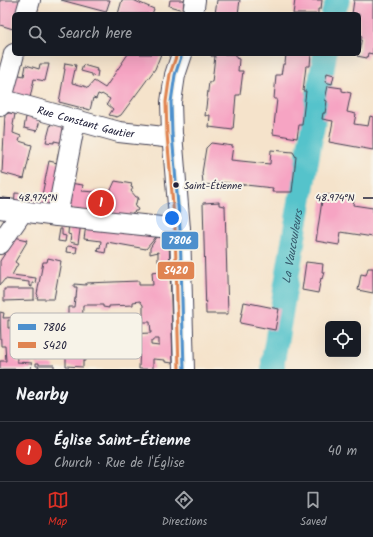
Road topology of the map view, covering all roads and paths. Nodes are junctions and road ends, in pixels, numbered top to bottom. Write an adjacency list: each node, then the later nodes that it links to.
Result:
1 (30, 0): 3 (street)
2 (195, 0): 4 (street)
3 (27, 12)
4 (193, 12)
5 (13, 56): 7 (street)
6 (181, 56): 9 (street)
7 (0, 102): 8 (street, Rue Constant Gautier)
8 (75, 121): 9 (street, Rue Constant Gautier); 12 (street)
9 (173, 138): 13 (street)
10 (0, 208): 11 (street)
11 (23, 211): 12 (street); 14 (street)
12 (57, 216): 13 (street)
13 (180, 229): 15 (street)
14 (0, 244)
15 (184, 369)

